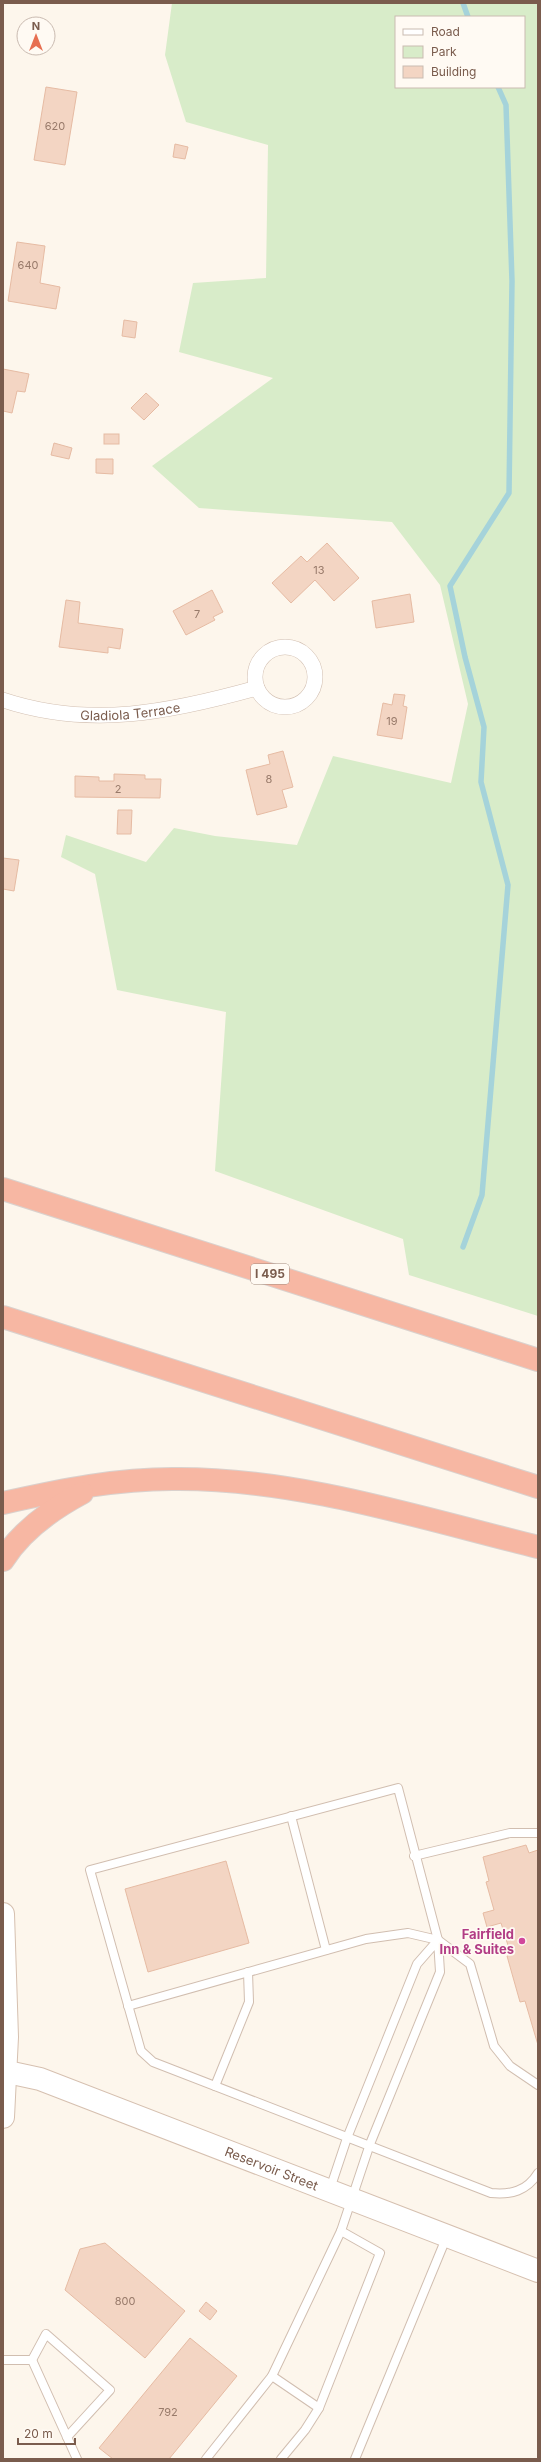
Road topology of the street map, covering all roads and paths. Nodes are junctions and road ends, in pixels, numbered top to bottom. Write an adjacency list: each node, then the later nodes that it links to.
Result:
1 (257, 688): 2 (street, Gladiola Terrace)
2 (3, 700)
3 (3, 1189): 5 (highway, I 495)
4 (3, 1317): 7 (highway)
5 (538, 1360)
6 (98, 1484): 8 (highway); 9 (highway); 10 (highway)
7 (538, 1487)
8 (3, 1503)
9 (538, 1547)
10 (3, 1560)
11 (291, 1816): 13 (lane); 16 (lane); 18 (lane)
12 (538, 1833): 13 (lane)
13 (414, 1856): 15 (lane)
14 (3, 1914): 19 (street)
15 (438, 1940): 16 (lane); 20 (lane); 23 (lane); 24 (lane)
16 (326, 1950): 17 (lane)
17 (248, 1972): 18 (lane); 21 (lane)
18 (128, 2006): 21 (lane)
19 (4, 2071): 22 (street); 26 (street, Reservoir Street)
20 (538, 2085)
21 (214, 2086): 23 (lane)
22 (3, 2117)
23 (347, 2138): 24 (lane); 26 (lane)
24 (370, 2144): 25 (lane); 27 (lane)
25 (538, 2173)
26 (330, 2189): 27 (street, Reservoir Street)
27 (351, 2199): 28 (lane); 29 (street, Reservoir Street)
28 (341, 2231): 33 (lane); 34 (lane)
29 (447, 2236): 30 (street, Reservoir Street); 39 (lane)
30 (538, 2271)
31 (3, 2360): 32 (lane)
32 (32, 2360): 35 (lane); 35 (lane)
33 (272, 2376): 34 (lane); 37 (lane)
34 (319, 2408): 38 (lane)
35 (67, 2437): 36 (lane)
36 (77, 2459)
37 (206, 2459)
38 (281, 2459)
39 (355, 2459)

